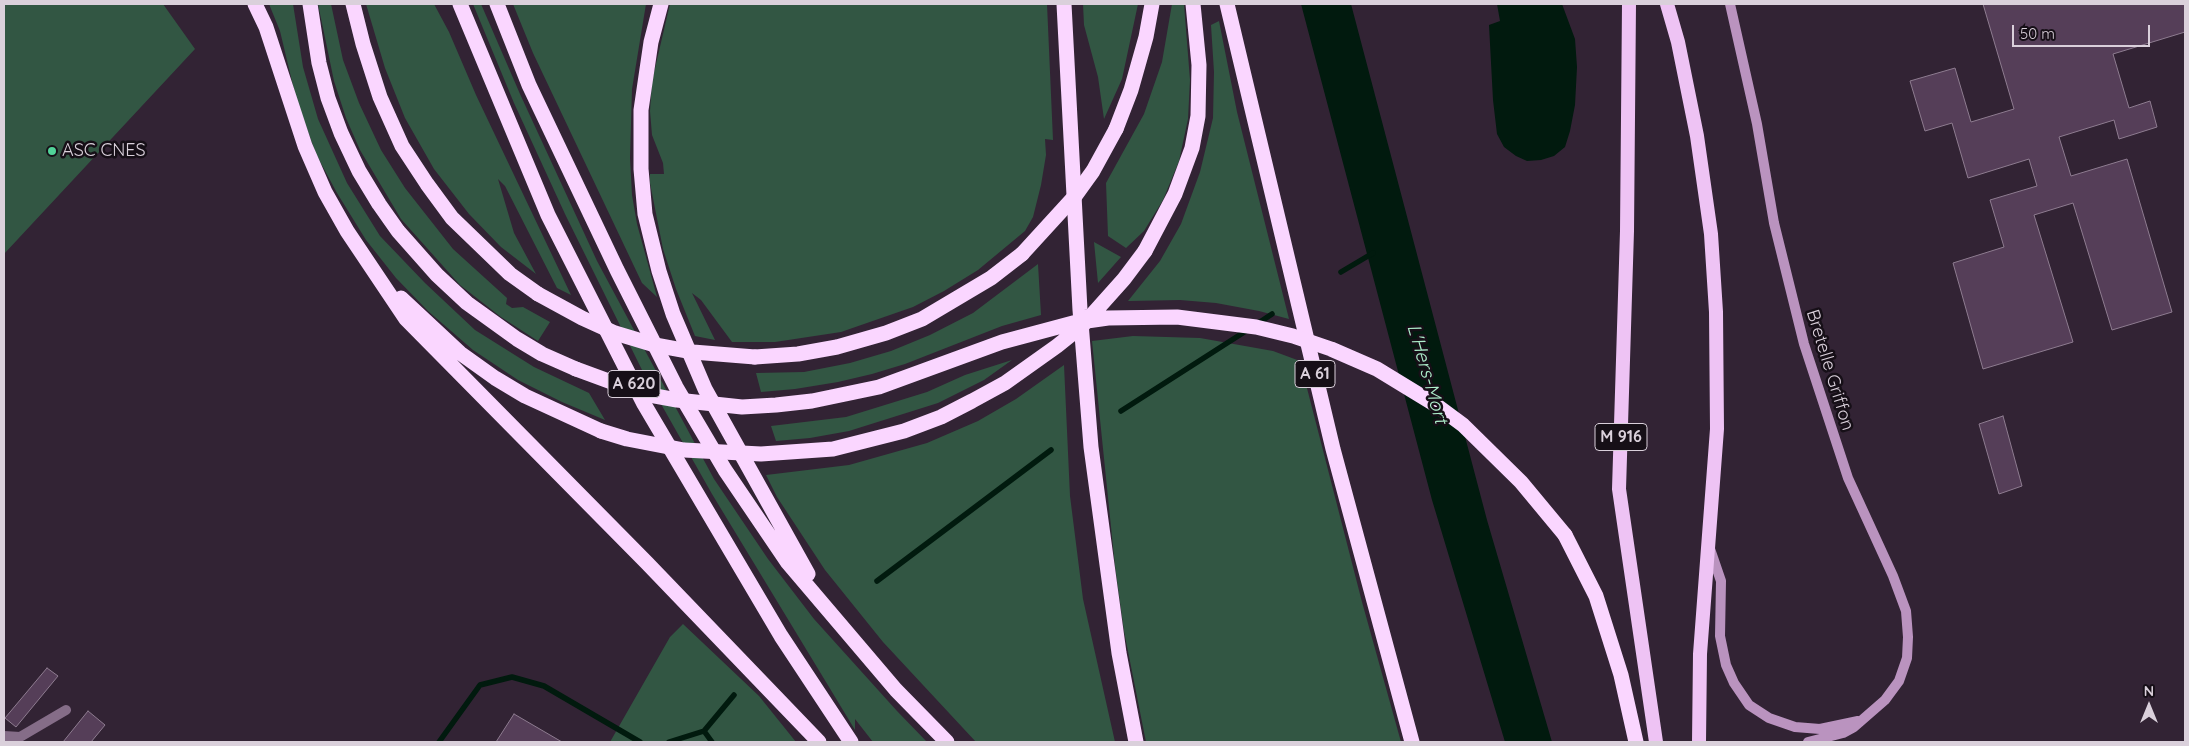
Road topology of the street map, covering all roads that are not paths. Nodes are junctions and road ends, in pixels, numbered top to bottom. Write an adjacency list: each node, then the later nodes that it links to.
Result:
1 (255, 4): 14 (highway)
2 (310, 4): 25 (highway, bridge)
3 (353, 4): 8 (highway, bridge)
4 (460, 4): 21 (highway, A 620)
5 (497, 4): 16 (highway, A 620)
6 (661, 4): 16 (highway)
7 (1064, 4): 23 (highway)
8 (1152, 4)
9 (1193, 4): 14 (highway, bridge)
10 (1226, 4): 24 (highway, A 61)
11 (1629, 4): 26 (highway, M 916)
12 (1667, 4): 15 (highway)
13 (1730, 4): 18 (main road, Bretelle Griffon)
14 (380, 278): 20 (highway)
15 (1708, 543): 18 (main road); 27 (highway)
16 (834, 618): 22 (highway, A 620)
17 (66, 710): 19 (street)
18 (1862, 721): 28 (main road, Bretelle Griffon)
19 (4, 736)
20 (819, 742)
21 (852, 742)
22 (947, 742)
23 (1136, 742)
24 (1412, 742)
25 (1636, 742)
26 (1656, 742)
27 (1700, 742)
28 (1808, 742)

